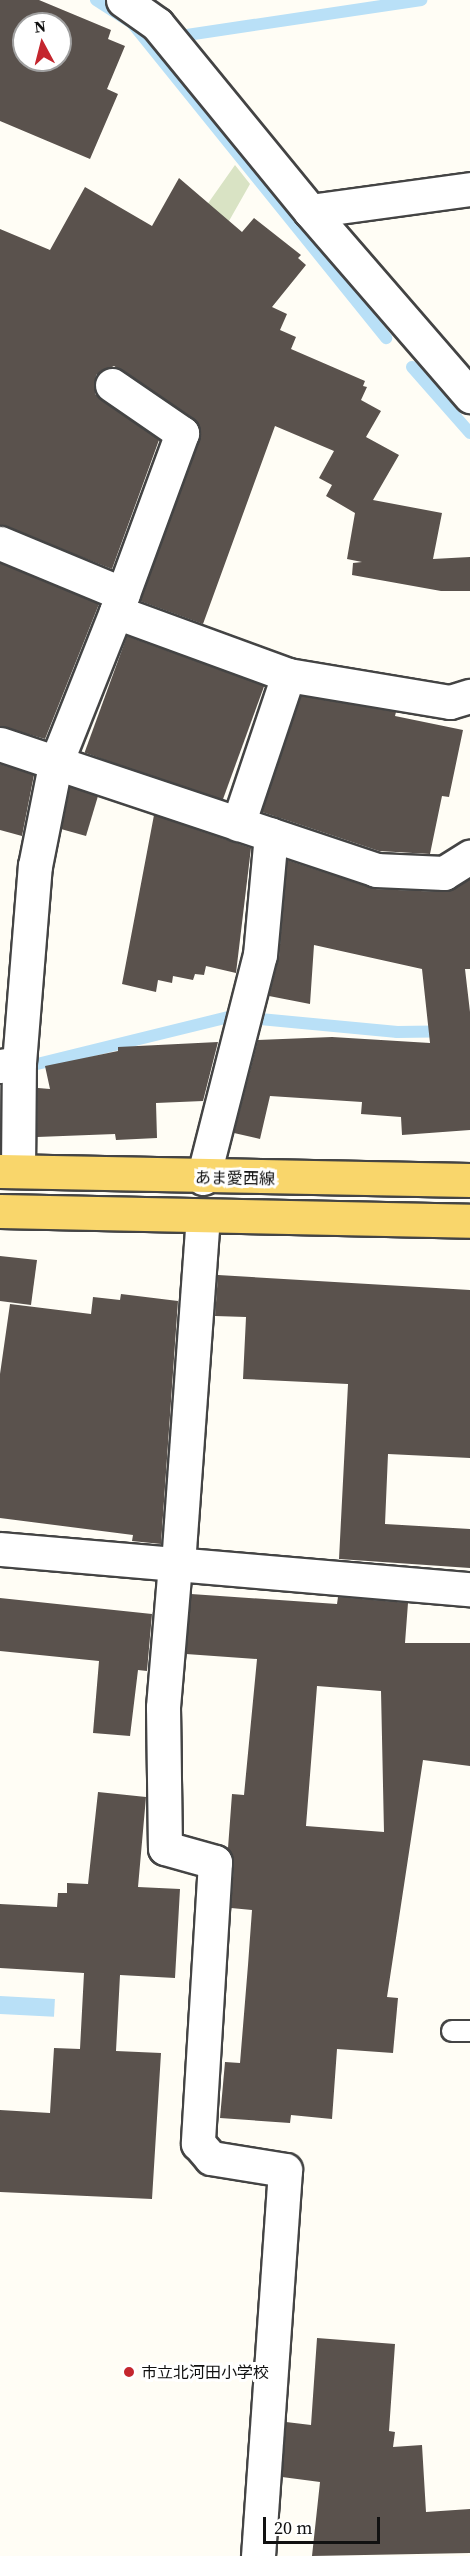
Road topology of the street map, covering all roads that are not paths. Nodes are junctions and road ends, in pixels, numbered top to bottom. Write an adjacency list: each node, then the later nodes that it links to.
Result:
1 (123, 0): 3 (street)
2 (470, 189): 3 (street)
3 (310, 212): 5 (street)
4 (112, 385): 7 (street)
5 (470, 396)
6 (0, 543): 7 (street)
7 (120, 603): 8 (street); 11 (street)
8 (288, 675): 9 (street); 12 (street)
9 (470, 696)
10 (0, 744): 11 (street)
11 (55, 765): 12 (street); 15 (street)
12 (238, 824): 13 (street)
13 (271, 834): 14 (street); 18 (street)
14 (470, 857)
15 (12, 958): 16 (street)
16 (9, 1065): 17 (street)
17 (9, 1171): 18 (main road, あま愛西線)
18 (202, 1178): 19 (main road, あま愛西線)
19 (470, 1180)
20 (0, 1211): 21 (main road)
21 (203, 1217): 22 (main road); 24 (street)
22 (470, 1221)
23 (0, 1549): 24 (street)
24 (177, 1564): 25 (street); 26 (street)
25 (470, 1589)
26 (258, 2556)

